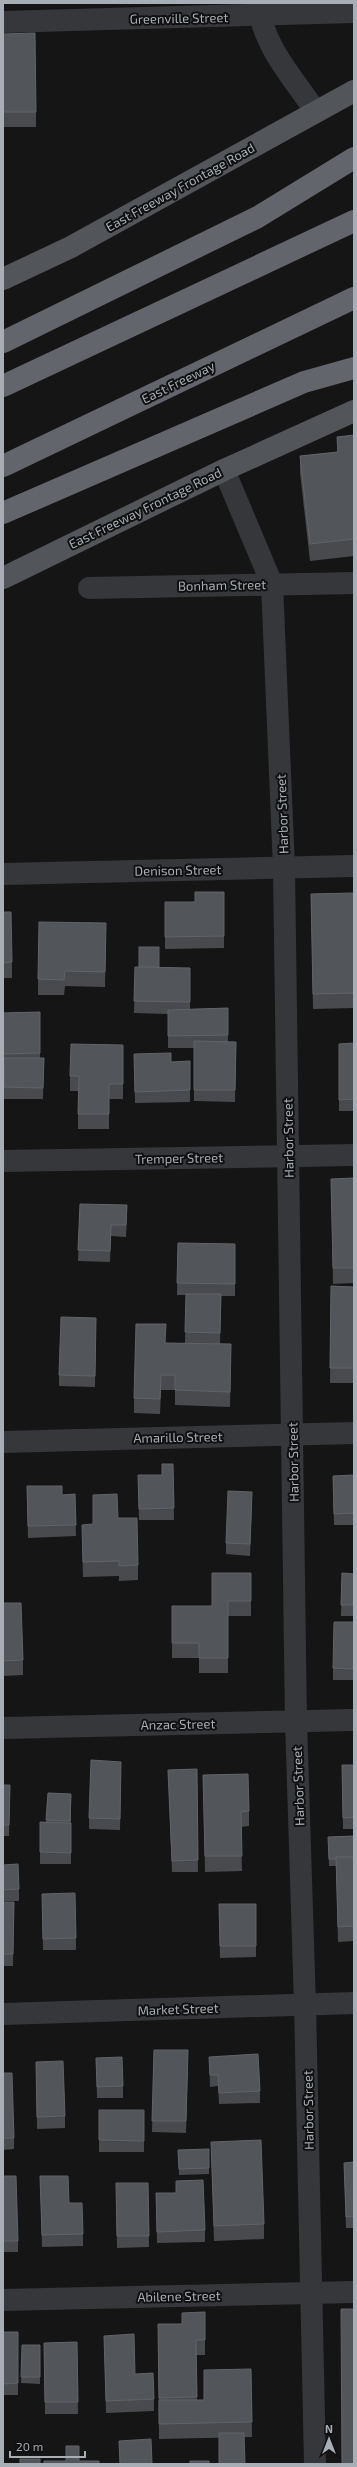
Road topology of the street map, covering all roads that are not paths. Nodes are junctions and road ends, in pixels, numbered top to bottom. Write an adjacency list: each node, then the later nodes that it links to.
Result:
1 (259, 10): 2 (street, Greenville Street); 3 (street, Greenville Street); 5 (street)
2 (354, 12)
3 (3, 22)
4 (354, 91): 5 (main road, East Freeway Frontage Road)
5 (316, 112): 8 (main road, East Freeway Frontage Road)
6 (354, 158): 10 (highway)
7 (354, 221): 12 (highway)
8 (3, 279)
9 (354, 298): 14 (highway, East Freeway)
10 (3, 342)
11 (354, 368): 16 (highway)
12 (3, 386)
13 (354, 411): 15 (main road, East Freeway Frontage Road)
14 (3, 466)
15 (224, 470): 17 (main road, East Freeway Frontage Road); 19 (street, Harbor Street)
16 (3, 513)
17 (3, 578)
18 (354, 583): 19 (street, Bonham Street)
19 (272, 584): 20 (street, Bonham Street); 22 (street, Harbor Street)
20 (89, 588)
21 (354, 866): 22 (street, Denison Street)
22 (284, 868): 23 (street, Denison Street); 25 (street, Harbor Street)
23 (3, 874)
24 (354, 1155): 25 (street, Tremper Street)
25 (288, 1157): 26 (street, Tremper Street); 27 (street, Harbor Street)
26 (3, 1161)
27 (293, 1434): 28 (street, Amarillo Street); 29 (street, Amarillo Street); 31 (street, Harbor Street)
28 (354, 1434)
29 (3, 1442)
30 (354, 1720): 31 (street, Anzac Street)
31 (296, 1721): 32 (street, Anzac Street); 34 (street, Harbor Street)
32 (3, 1728)
33 (354, 2003): 34 (street, Market Street)
34 (306, 2005): 35 (street, Market Street); 37 (street, Harbor Street)
35 (3, 2014)
36 (354, 2292): 37 (street, Abilene Street)
37 (312, 2293): 38 (street, Abilene Street); 39 (street, Harbor Street)
38 (3, 2300)
39 (315, 2464)

